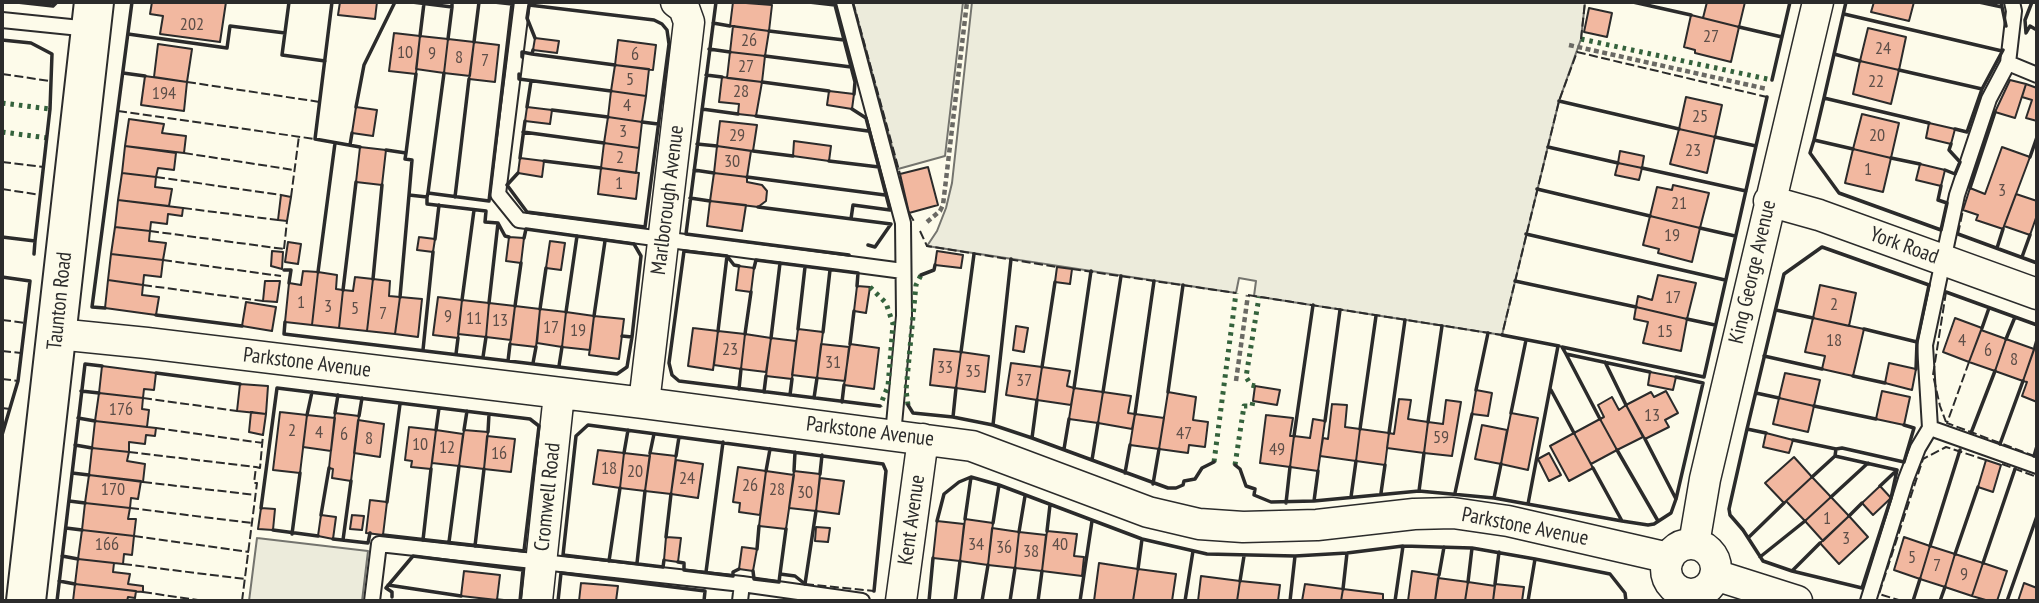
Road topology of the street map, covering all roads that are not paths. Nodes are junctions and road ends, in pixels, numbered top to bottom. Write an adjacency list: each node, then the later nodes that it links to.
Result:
1 (522, 2): 11 (lane)
2 (844, 2): 13 (lane)
3 (1818, 2): 10 (street, King George Avenue)
4 (2012, 2): 8 (lane)
5 (685, 4): 11 (street, Marlborough Avenue)
6 (93, 16): 7 (lane); 15 (main road, Taunton Road)
7 (2, 20)
8 (2008, 63): 9 (lane); 12 (lane)
9 (2037, 75)
10 (1769, 201): 12 (street, York Road); 22 (street, King George Avenue)
11 (663, 240): 13 (lane); 17 (street, Marlborough Avenue)
12 (1944, 260): 14 (street, York Road); 18 (lane)
13 (903, 271): 19 (lane)
14 (2037, 294)
15 (57, 334): 16 (street, Parkstone Avenue); 27 (main road, Taunton Road)
16 (559, 394): 17 (street, Parkstone Avenue); 23 (street, Cromwell Road)
17 (644, 403): 19 (street, Parkstone Avenue)
18 (1930, 428): 21 (lane); 34 (lane)
19 (893, 435): 20 (street, Parkstone Avenue)
20 (923, 439): 22 (street, Parkstone Avenue); 32 (street, Kent Avenue)
21 (2037, 466)
22 (1681, 551): 24 (street); 26 (street, King George Avenue)
23 (542, 563): 25 (lane); 28 (lane); 29 (street, Cromwell Road)
24 (1715, 575): 26 (street, King George Avenue); 33 (street)
25 (742, 584): 30 (lane); 31 (lane)
26 (1686, 597)
27 (26, 601)
28 (372, 601)
29 (537, 601)
30 (740, 601)
31 (862, 601)
32 (901, 601)
33 (1797, 601)
34 (1868, 601)

